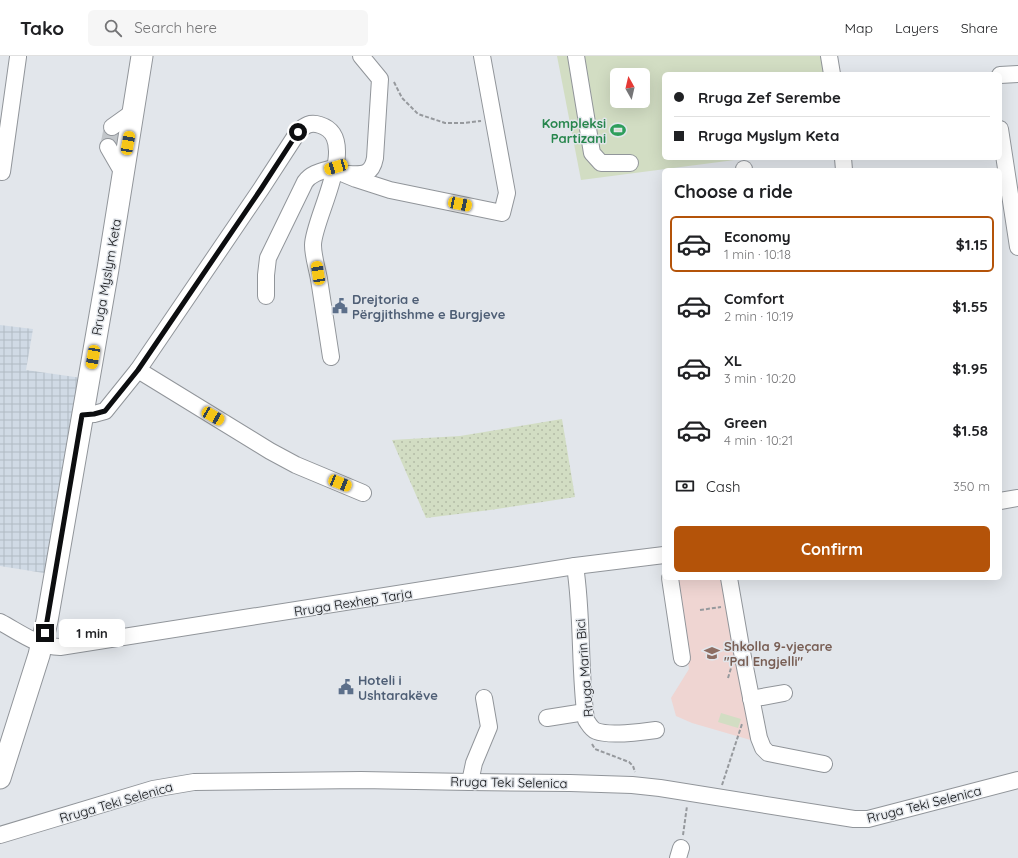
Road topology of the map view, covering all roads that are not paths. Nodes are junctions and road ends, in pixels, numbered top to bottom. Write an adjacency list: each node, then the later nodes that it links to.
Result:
1 (142, 56): 10 (main road, Rruga Myslym Keta)
2 (361, 56): 15 (street)
3 (482, 56): 15 (street)
4 (576, 56): 14 (street)
5 (829, 56): 7 (street)
6 (18, 57): 16 (street)
7 (832, 72)
8 (1018, 74): 9 (street)
9 (1002, 75)
10 (133, 112): 11 (street); 17 (main road, Rruga Myslym Keta)
11 (112, 127)
12 (1002, 142): 18 (street)
13 (108, 147): 17 (street)
14 (630, 163)
15 (340, 171): 19 (street); 20 (street); 21 (street)
16 (2, 172)
17 (123, 173): 22 (main road, Rruga Myslym Keta)
18 (1018, 242)
19 (266, 296)
20 (331, 357)
21 (138, 370): 22 (street); 23 (street)
22 (82, 415): 31 (main road, Rruga Myslym Keta)
23 (363, 493)
24 (1018, 498): 25 (street)
25 (1002, 501)
26 (662, 555): 27 (street, Rruga Rexhep Tarja)
27 (575, 566): 31 (street, Rruga Rexhep Tarja); 36 (street, Rruga Marin Bici)
28 (670, 580): 32 (street)
29 (729, 580): 35 (street)
30 (0, 622): 31 (street, Rruga Rexhep Tarja)
31 (42, 644): 40 (main road, Rruga Myslym Keta)
32 (682, 658)
33 (784, 693): 35 (street)
34 (484, 698): 42 (street)
35 (751, 699): 39 (street)
36 (585, 712): 37 (street); 38 (street, Rruga Marin Bici)
37 (547, 718)
38 (656, 730)
39 (824, 764)
40 (0, 778)
41 (1018, 780): 42 (street, Rruga Teki Selenica)
42 (470, 782): 43 (street, Rruga Teki Selenica)
43 (0, 835)

